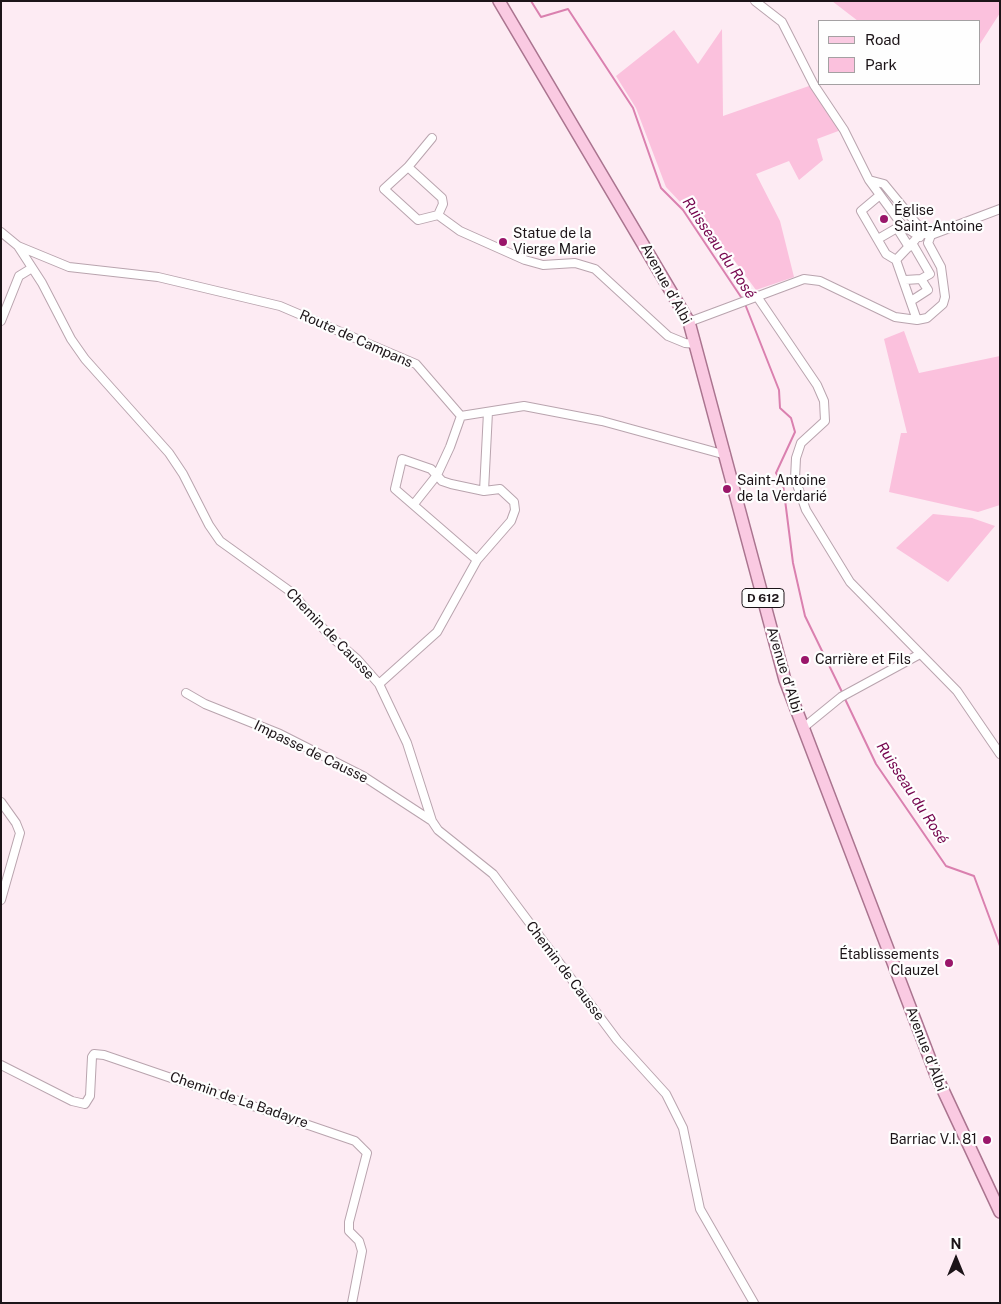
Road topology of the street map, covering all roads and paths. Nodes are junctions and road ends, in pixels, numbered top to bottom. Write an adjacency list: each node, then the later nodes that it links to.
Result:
1 (499, 1): 23 (main road, Avenue d'Albi / D 612)
2 (755, 1): 5 (street)
3 (432, 138): 4 (street)
4 (408, 166): 8 (street); 8 (street)
5 (870, 180): 6 (street); 11 (street)
6 (880, 195): 9 (street); 12 (street)
7 (1000, 209): 11 (street)
8 (438, 215): 24 (street)
9 (900, 227): 11 (street); 12 (street); 13 (street)
10 (1, 232): 14 (street, Route de Campans)
11 (925, 235): 13 (street); 21 (street)
12 (878, 239): 15 (street)
13 (911, 245): 15 (street); 17 (street)
14 (18, 246): 16 (street, Chemin de Causse); 26 (street, Route de Campans)
15 (896, 260): 18 (street)
16 (32, 268): 22 (street); 33 (street, Chemin de Causse)
17 (921, 279): 18 (street); 20 (street)
18 (904, 280): 20 (street)
19 (756, 295): 21 (street); 23 (street); 32 (street)
20 (911, 301): 21 (street)
21 (916, 320)
22 (1, 321)
23 (689, 322): 24 (main road, Avenue d'Albi / D 612)
24 (696, 344): 27 (main road, Avenue d'Albi / D 612)
25 (488, 412): 26 (street); 27 (street); 29 (street)
26 (461, 416): 28 (street)
27 (726, 455): 35 (main road, Avenue d'Albi / D 612)
28 (437, 475): 29 (street); 30 (street); 30 (street)
29 (484, 491): 31 (street)
30 (414, 504): 31 (street)
31 (477, 560): 33 (street)
32 (920, 654): 35 (street); 36 (street)
33 (379, 684): 38 (street, Chemin de Causse)
34 (186, 693): 38 (street, Impasse de Causse)
35 (803, 728): 41 (main road, Avenue d'Albi / D 612)
36 (1000, 754)
37 (1, 802): 39 (street)
38 (432, 821): 43 (street, Chemin de Causse)
39 (1, 900)
40 (1, 1065): 42 (street, Chemin de La Badayre)
41 (1000, 1212)
42 (352, 1303)
43 (754, 1303)

